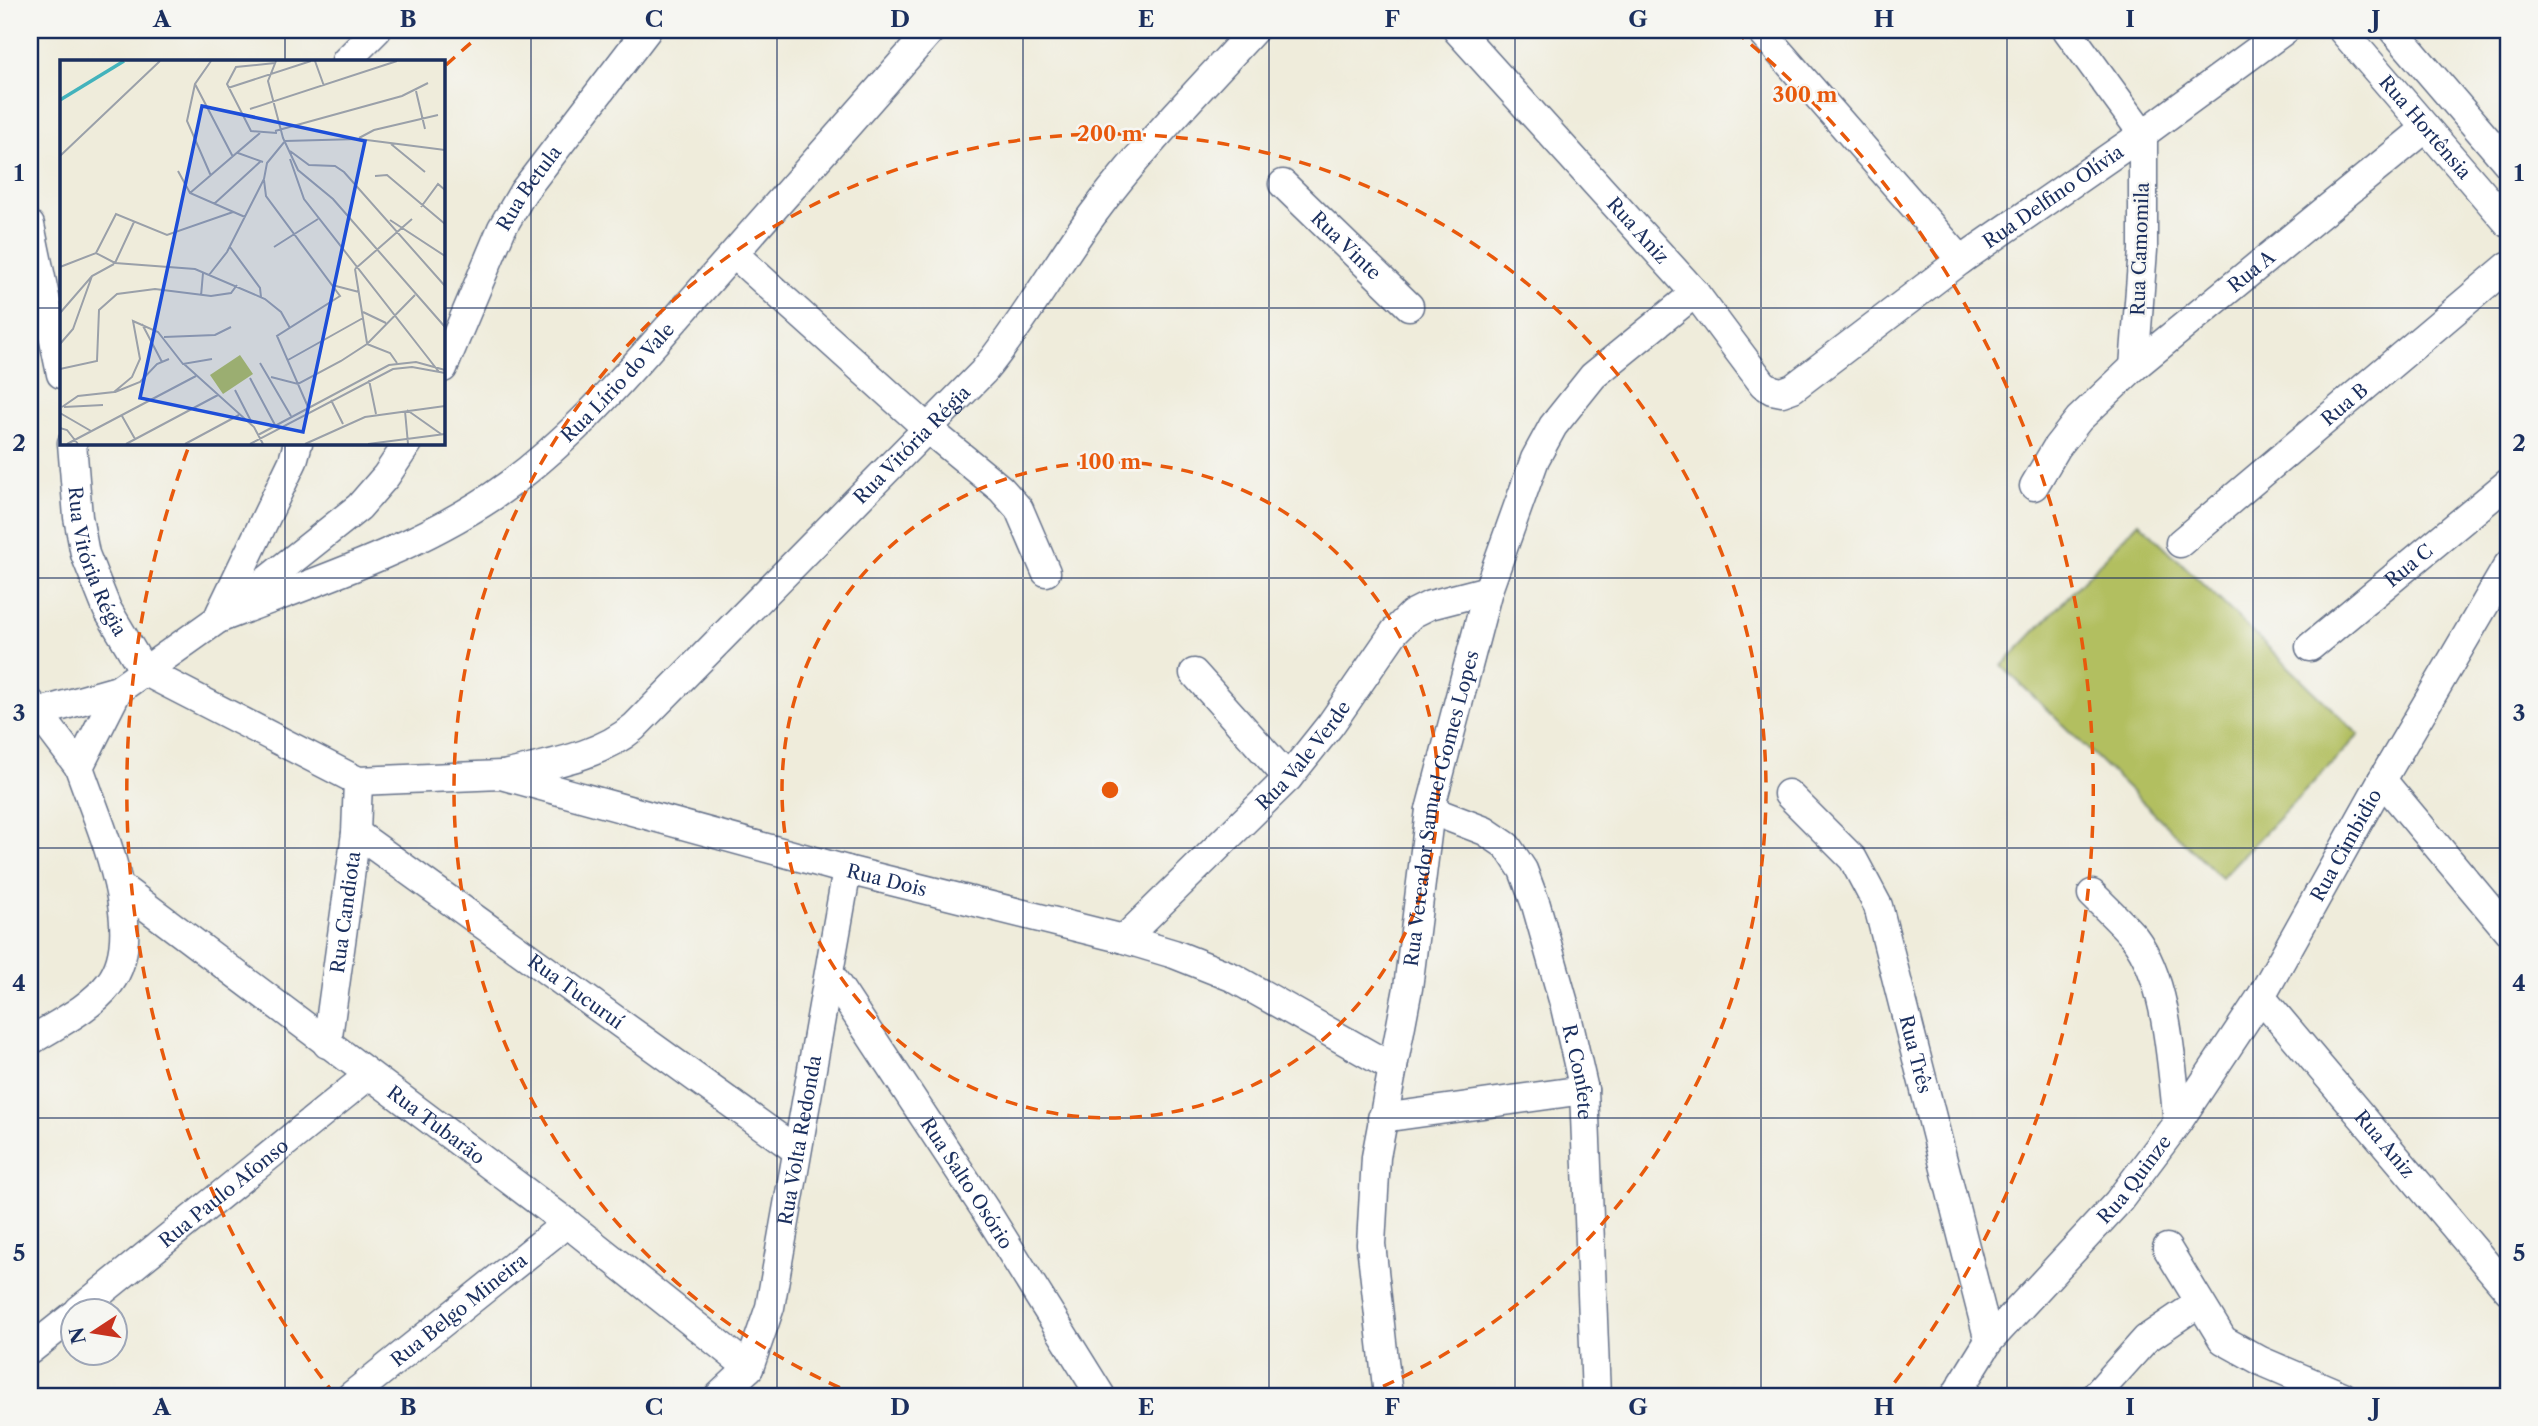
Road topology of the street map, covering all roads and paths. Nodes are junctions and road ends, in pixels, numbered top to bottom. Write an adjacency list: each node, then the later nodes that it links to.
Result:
1 (377, 30): 11 (street)
2 (647, 30): 23 (street, Rua Betula)
3 (931, 30): 18 (street, Rua Lírio do Vale)
4 (1254, 30): 27 (street, Rua Vitória Régia)
5 (1457, 30): 21 (street, Rua Aniz)
6 (1760, 30): 19 (street)
7 (2067, 30): 13 (street)
8 (2285, 30): 13 (street, Rua Delfino Olívia)
9 (2342, 30): 12 (street, Rua Hortênsia)
10 (2393, 30): 14 (street, Rua Hortênsia)
11 (347, 60)
12 (2426, 128): 16 (street, Rua Hortênsia); 25 (street, Rua A)
13 (2143, 134): 19 (street, Rua Delfino Olívia); 25 (street, Rua Camomila)
14 (2508, 164)
15 (1283, 184): 22 (street, Rua Vinte)
16 (2508, 223)
17 (30, 225): 26 (street)
18 (734, 254): 27 (street); 37 (street, Rua Lírio do Vale)
19 (1961, 260): 24 (street, Rua Delfino Olívia)
20 (2508, 266): 33 (street, Rua B)
21 (1695, 293): 24 (street, Rua Aniz); 36 (street, Rua Vereador Samuel Gomes Lopes)
22 (1409, 306)
23 (444, 366)
24 (1824, 366)
25 (2134, 367): 32 (street, Rua A)
26 (60, 369)
27 (928, 429): 35 (street); 44 (street, Rua Vitória Régia)
28 (72, 444): 39 (street, Rua Vitória Régia)
29 (298, 444): 37 (street)
30 (407, 444): 37 (street)
31 (2508, 484): 38 (street, Rua C)
32 (2034, 486)
33 (2180, 543)
34 (2508, 565): 46 (street, Rua Cimbidio)
35 (1046, 572)
36 (1488, 590): 45 (street, Rua Vale Verde); 49 (street, Rua Vereador Samuel Gomes Lopes)
37 (218, 619): 39 (street)
38 (2310, 647)
39 (144, 671): 41 (street); 47 (street)
40 (1194, 673): 45 (street)
41 (118, 690): 42 (street); 43 (street)
42 (32, 710): 43 (street)
43 (79, 767): 52 (street)
44 (501, 775): 47 (street, Rua Dois); 51 (street, Rua Dois)
45 (1288, 778): 55 (street, Rua Vale Verde)
46 (2382, 780): 54 (street); 57 (street, Rua Cimbidio)
47 (358, 781): 50 (street, Rua Candiota)
48 (1788, 794): 72 (street, Rua Três)
49 (1430, 810): 60 (street, Rua Vereador Samuel Gomes Lopes); 62 (street, R. Confete)
50 (356, 833): 59 (street, Rua Candiota); 65 (street, Rua Tucuruí)
51 (847, 870): 55 (street, Rua Dois); 56 (street, Rua Volta Redonda)
52 (119, 886): 58 (street); 59 (street, Rua Tubarão)
53 (2092, 894): 64 (street, Rua Quinze)
54 (2508, 931)
55 (1124, 939): 60 (street, Rua Dois)
56 (830, 974): 65 (street, Rua Volta Redonda); 77 (street, Rua Salto Osório)
57 (2261, 997): 64 (street, Rua Cimbidio); 68 (street, Rua Aniz)
58 (30, 1041)
59 (327, 1044): 61 (street, Rua Tubarão)
60 (1393, 1068): 63 (street, Rua Vereador Samuel Gomes Lopes)
61 (369, 1075): 66 (street, Rua Tubarão); 69 (street, Rua Paulo Afonso)
62 (1584, 1090): 63 (street); 79 (street, R. Confete)
63 (1382, 1118): 78 (street, Rua Vereador Samuel Gomes Lopes)
64 (2178, 1122): 72 (street, Rua Quinze)
65 (796, 1150): 74 (street, Rua Volta Redonda)
66 (567, 1223): 74 (street, Rua Tubarão); 75 (street, Rua Belgo Mineira)
67 (2167, 1248): 70 (street)
68 (2508, 1290)
69 (97, 1296)
70 (2199, 1303): 81 (street); 82 (street)
71 (60, 1326): 73 (street)
72 (1989, 1341): 80 (street, Rua Quinze)
73 (30, 1350)
74 (749, 1368): 76 (street, Rua Volta Redonda)
75 (351, 1396)
76 (719, 1396)
77 (1101, 1396)
78 (1388, 1396)
79 (1596, 1396)
80 (1955, 1396)
81 (2095, 1396)
82 (2343, 1396)

